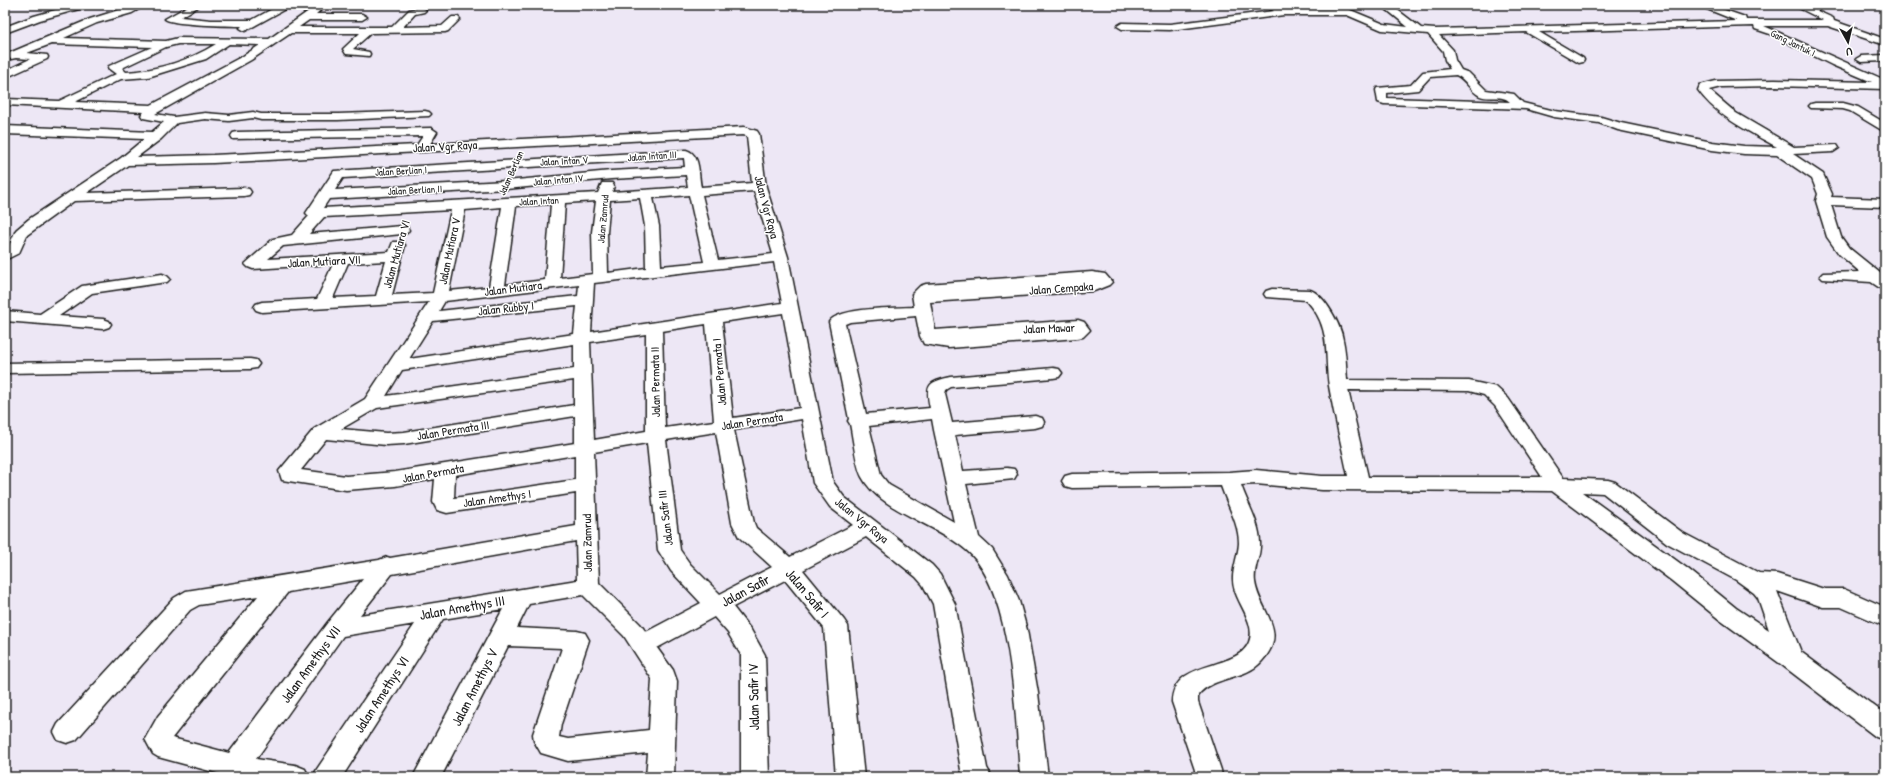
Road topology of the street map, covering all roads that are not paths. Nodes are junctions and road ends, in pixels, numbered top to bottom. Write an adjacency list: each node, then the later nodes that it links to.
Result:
1 (83, 5): 23 (street)
2 (142, 5): 31 (street)
3 (197, 5): 19 (street)
4 (244, 5): 9 (street)
5 (315, 5): 9 (street); 16 (street)
6 (1270, 5): 14 (street)
7 (1701, 5): 20 (street, Gang Jantuk I)
8 (1797, 5): 21 (street)
9 (284, 6): 19 (street)
10 (1386, 6): 12 (street); 27 (street)
11 (1365, 8): 15 (street)
12 (1375, 8)
13 (421, 10): 26 (street)
14 (1284, 12): 15 (street); 22 (street)
15 (1348, 12): 27 (street)
16 (306, 17): 17 (street); 24 (street)
17 (362, 17)
18 (455, 19): 26 (street)
19 (254, 23): 32 (street)
20 (1749, 23): 21 (street); 28 (street); 44 (street, Gang Jantuk I)
21 (1829, 23): 34 (street)
22 (1122, 26)
23 (5, 30)
24 (289, 30): 25 (street); 33 (street)
25 (369, 30): 26 (street); 36 (street)
26 (395, 30)
27 (1415, 30): 30 (street)
28 (1529, 30): 30 (street); 40 (street)
29 (190, 32): 35 (street)
30 (1431, 32): 41 (street)
31 (50, 41): 35 (street); 37 (street)
32 (225, 41): 33 (street); 35 (street); 43 (street)
33 (272, 42): 49 (street)
34 (1885, 42)
35 (172, 43): 43 (street)
36 (365, 54)
37 (8, 56): 42 (street)
38 (1885, 58): 39 (street)
39 (1861, 59)
40 (1579, 60)
41 (1457, 72): 47 (street); 47 (street)
42 (5, 75)
43 (121, 75): 46 (street)
44 (1885, 85): 62 (street)
45 (5, 102): 46 (street)
46 (60, 105): 49 (street)
47 (1520, 106): 62 (street)
48 (1815, 106): 52 (street)
49 (153, 109): 51 (street)
50 (425, 114): 51 (street)
51 (174, 120): 56 (street)
52 (1872, 121): 53 (street); 54 (street)
53 (1885, 122)
54 (1885, 128)
55 (5, 130): 56 (street)
56 (157, 136): 64 (street)
57 (237, 136): 60 (street)
58 (619, 137): 59 (street, Jalan Vgr Raya); 63 (street, Jalan Zamrud); 69 (street, Jalan Vgr Raya)
59 (525, 142): 60 (street, Jalan Vgr Raya); 65 (street, Jalan Berlian)
60 (422, 147): 64 (street, Jalan Vgr Raya)
61 (1833, 148): 62 (street)
62 (1785, 151): 77 (street)
63 (613, 158): 65 (street, Jalan Intan V); 66 (street, Jalan Intan III); 67 (street, Jalan Zamrud)
64 (125, 161): 74 (street)
65 (515, 164): 68 (street, Jalan Berlian); 73 (street, Jalan Berlian I)
66 (691, 171): 67 (street, Jalan Intan IV); 70 (street)
67 (611, 175): 68 (street, Jalan Intan IV); 75 (street, Jalan Zamrud)
68 (506, 184): 73 (street, Jalan Berlian II); 78 (street, Jalan Berlian)
69 (759, 187): 70 (street, Jalan Intan); 87 (street, Jalan Vgr Raya)
70 (696, 191): 72 (street, Jalan Intan); 89 (street)
71 (244, 192): 74 (street)
72 (646, 194): 75 (street, Jalan Intan); 90 (street)
73 (325, 195): 82 (street, Jalan Berlian I)
74 (71, 196): 85 (street)
75 (603, 197): 76 (street, Jalan Intan); 93 (street, Jalan Zamrud)
76 (558, 200): 78 (street, Jalan Intan); 95 (street)
77 (1823, 200): 79 (street); 94 (street)
78 (504, 203): 80 (street, Jalan Intan); 96 (street, Jalan Berlian)
79 (1885, 203)
80 (459, 206): 81 (street, Jalan Intan); 98 (street, Jalan Mutiara V)
81 (409, 209): 82 (street, Jalan Intan); 83 (street, Jalan Mutiara VI)
82 (319, 214): 84 (street)
83 (402, 230): 84 (street); 86 (street, Jalan Mutiara VI)
84 (296, 239): 88 (street, Jalan Mutiara VII)
85 (5, 256)
86 (395, 256): 88 (street, Jalan Mutiara VII); 99 (street, Jalan Mutiara VI)
87 (781, 257): 89 (street, Jalan Mutiara); 104 (street, Jalan Vgr Raya)
88 (342, 260): 101 (street)
89 (712, 265): 90 (street, Jalan Mutiara)
90 (654, 272): 93 (street, Jalan Mutiara)
91 (1828, 276): 94 (street)
92 (162, 279): 108 (street)
93 (594, 280): 95 (street, Jalan Mutiara); 100 (street, Jalan Zamrud)
94 (1880, 281)
95 (552, 284): 96 (street, Jalan Mutiara)
96 (496, 291): 98 (street, Jalan Mutiara)
97 (1272, 294): 118 (street)
98 (440, 297): 99 (street, Jalan Mutiara); 106 (street)
99 (383, 300): 101 (street, Jalan Mutiara)
100 (586, 300): 106 (street, Jalan Rubby I); 112 (street, Jalan Zamrud)
101 (324, 304): 103 (street, Jalan Mutiara)
102 (922, 304): 102 (street, Jalan Cempaka); 111 (street); 122 (street)
103 (262, 307)
104 (790, 307): 107 (street); 121 (street, Jalan Vgr Raya)
105 (5, 316): 108 (street)
106 (426, 317): 114 (street)
107 (714, 319): 110 (street); 125 (street, Jalan Permata I)
108 (42, 320): 109 (street)
109 (102, 324)
110 (654, 328): 112 (street); 127 (street, Jalan Permata II)
111 (928, 336): 111 (street, Jalan Mawar)
112 (582, 339): 114 (street); 116 (street, Jalan Zamrud)
113 (250, 364): 115 (street)
114 (395, 366): 119 (street)
115 (6, 368)
116 (583, 373): 119 (street); 120 (street, Jalan Zamrud)
117 (1054, 374): 123 (street)
118 (1338, 385): 134 (street); 135 (street)
119 (372, 404): 126 (street, Jalan Permata)
120 (584, 408): 126 (street, Jalan Permata III); 128 (street, Jalan Zamrud)
121 (812, 412): 125 (street, Jalan Permata); 137 (street, Jalan Vgr Raya)
122 (857, 422): 123 (street); 139 (street)
123 (941, 422): 124 (street); 131 (street)
124 (1035, 422)
125 (724, 426): 127 (street, Jalan Permata); 141 (street, Jalan Safir I)
126 (321, 433): 129 (street, Jalan Permata)
127 (656, 436): 128 (street, Jalan Permata); 146 (street, Jalan Safir III)
128 (585, 447): 129 (street, Jalan Permata); 136 (street, Jalan Zamrud)
129 (446, 470): 136 (street, Jalan Amethys I)
130 (1007, 474): 131 (street)
131 (955, 478): 139 (street)
132 (1229, 479): 133 (street); 134 (street); 165 (street)
133 (1072, 481)
134 (1360, 483): 135 (street)
135 (1557, 484): 142 (street); 152 (street)
136 (586, 485): 138 (street, Jalan Zamrud)
137 (869, 526): 141 (street, Jalan Safir); 163 (street, Jalan Vgr Raya)
138 (587, 532): 140 (street); 144 (street, Jalan Zamrud)
139 (969, 540): 164 (street)
140 (387, 565): 143 (street); 149 (street, Jalan Amethys VII)
141 (788, 568): 146 (street, Jalan Safir); 162 (street, Jalan Safir I)
142 (1754, 581): 148 (street); 152 (street)
143 (281, 585): 154 (street); 156 (street)
144 (588, 586): 145 (street, Jalan Amethys III); 151 (street, Jalan Zamrud)
145 (521, 597): 147 (street, Jalan Amethys III); 150 (street, Jalan Amethys V)
146 (717, 606): 151 (street, Jalan Safir); 161 (street, Jalan Safir IV)
147 (435, 612): 149 (street, Jalan Amethys III); 158 (street, Jalan Amethys VI)
148 (1882, 616)
149 (336, 628): 156 (street, Jalan Amethys VII)
150 (500, 636): 155 (street); 159 (street, Jalan Amethys V)
151 (643, 644): 155 (street, Jalan Zamrud)
152 (1791, 658): 153 (street)
153 (1885, 729)
154 (67, 732)
155 (663, 740): 160 (street, Jalan Zamrud)
156 (236, 765): 157 (street)
157 (295, 777)
158 (327, 777)
159 (427, 777)
160 (660, 777)
161 (755, 777)
162 (850, 777)
163 (978, 777)
164 (1034, 777)
165 (1208, 777)

